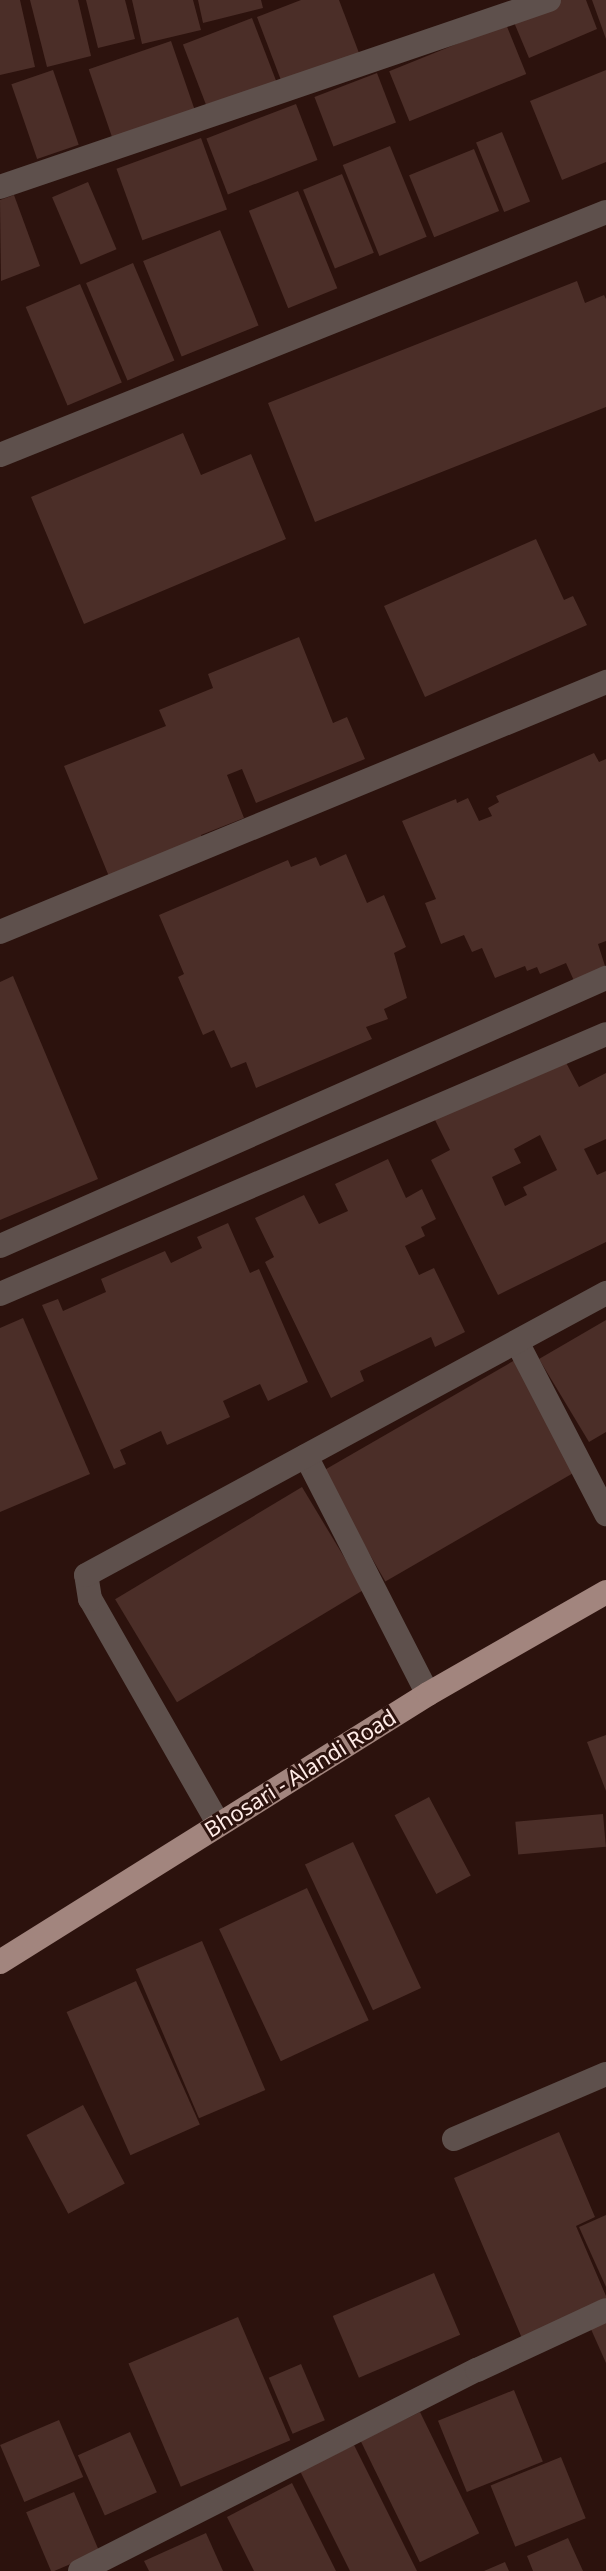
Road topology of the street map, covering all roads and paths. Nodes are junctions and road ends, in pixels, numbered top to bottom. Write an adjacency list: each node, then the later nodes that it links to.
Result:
1 (549, 0): 2 (street)
2 (0, 187)
3 (606, 212): 4 (street)
4 (0, 455)
5 (606, 682): 6 (street)
6 (0, 932)
7 (606, 978): 9 (street)
8 (606, 1034): 11 (street)
9 (0, 1246)
10 (606, 1293): 12 (street)
11 (0, 1294)
12 (517, 1342): 13 (street); 14 (street)
13 (306, 1456): 16 (street); 17 (street)
14 (606, 1514)
15 (606, 1592): 16 (main road, Bhosari - Alandi Road)
16 (428, 1694): 17 (main road, Bhosari - Alandi Road)
17 (218, 1823): 18 (main road, Bhosari - Alandi Road)
18 (0, 1962)
19 (606, 2074): 20 (street)
20 (454, 2139)
21 (606, 2310): 22 (street)
22 (80, 2571)

